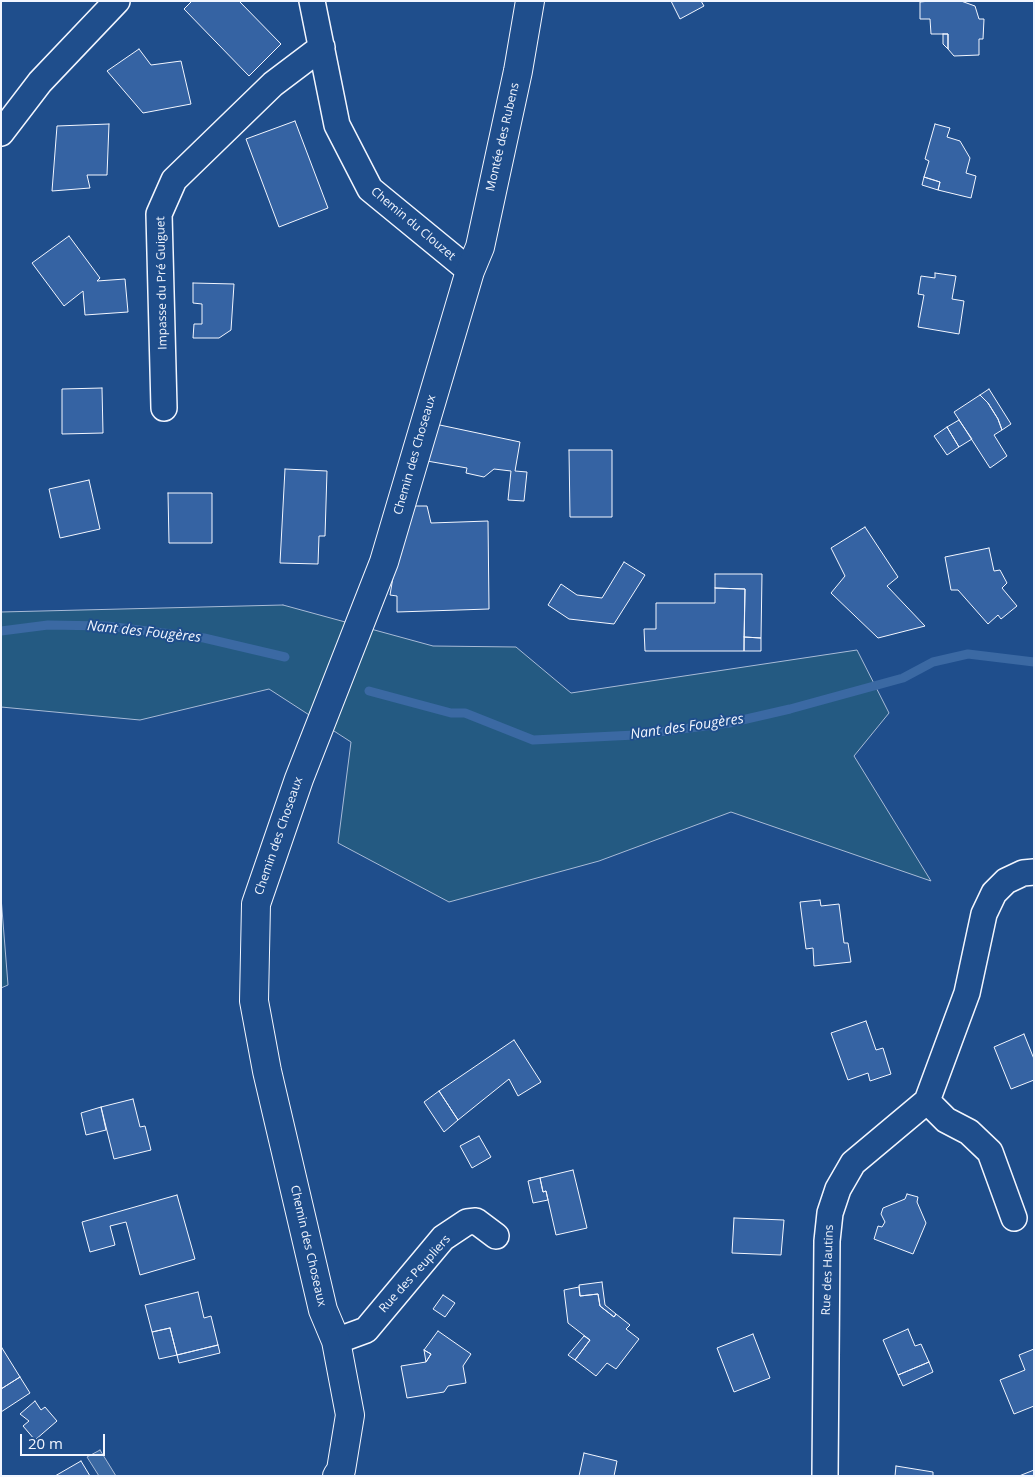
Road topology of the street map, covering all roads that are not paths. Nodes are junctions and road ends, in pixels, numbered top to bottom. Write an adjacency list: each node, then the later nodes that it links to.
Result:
1 (117, 1): 5 (street)
2 (312, 1): 4 (street, Chemin du Clouzet)
3 (530, 1): 6 (street, Montée des Rubens)
4 (322, 47): 6 (street, Chemin du Clouzet); 7 (street, Impasse du Pré Guiguet)
5 (1, 133)
6 (470, 271): 12 (street, Chemin des Choseaux)
7 (164, 408)
8 (1034, 872): 9 (street, Rue des Hautins)
9 (927, 1101): 10 (street); 14 (street, Rue des Hautins)
10 (1014, 1218)
11 (496, 1236): 12 (street, Rue des Peupliers)
12 (336, 1341): 13 (street, Chemin des Choseaux)
13 (337, 1476)
14 (825, 1476)

